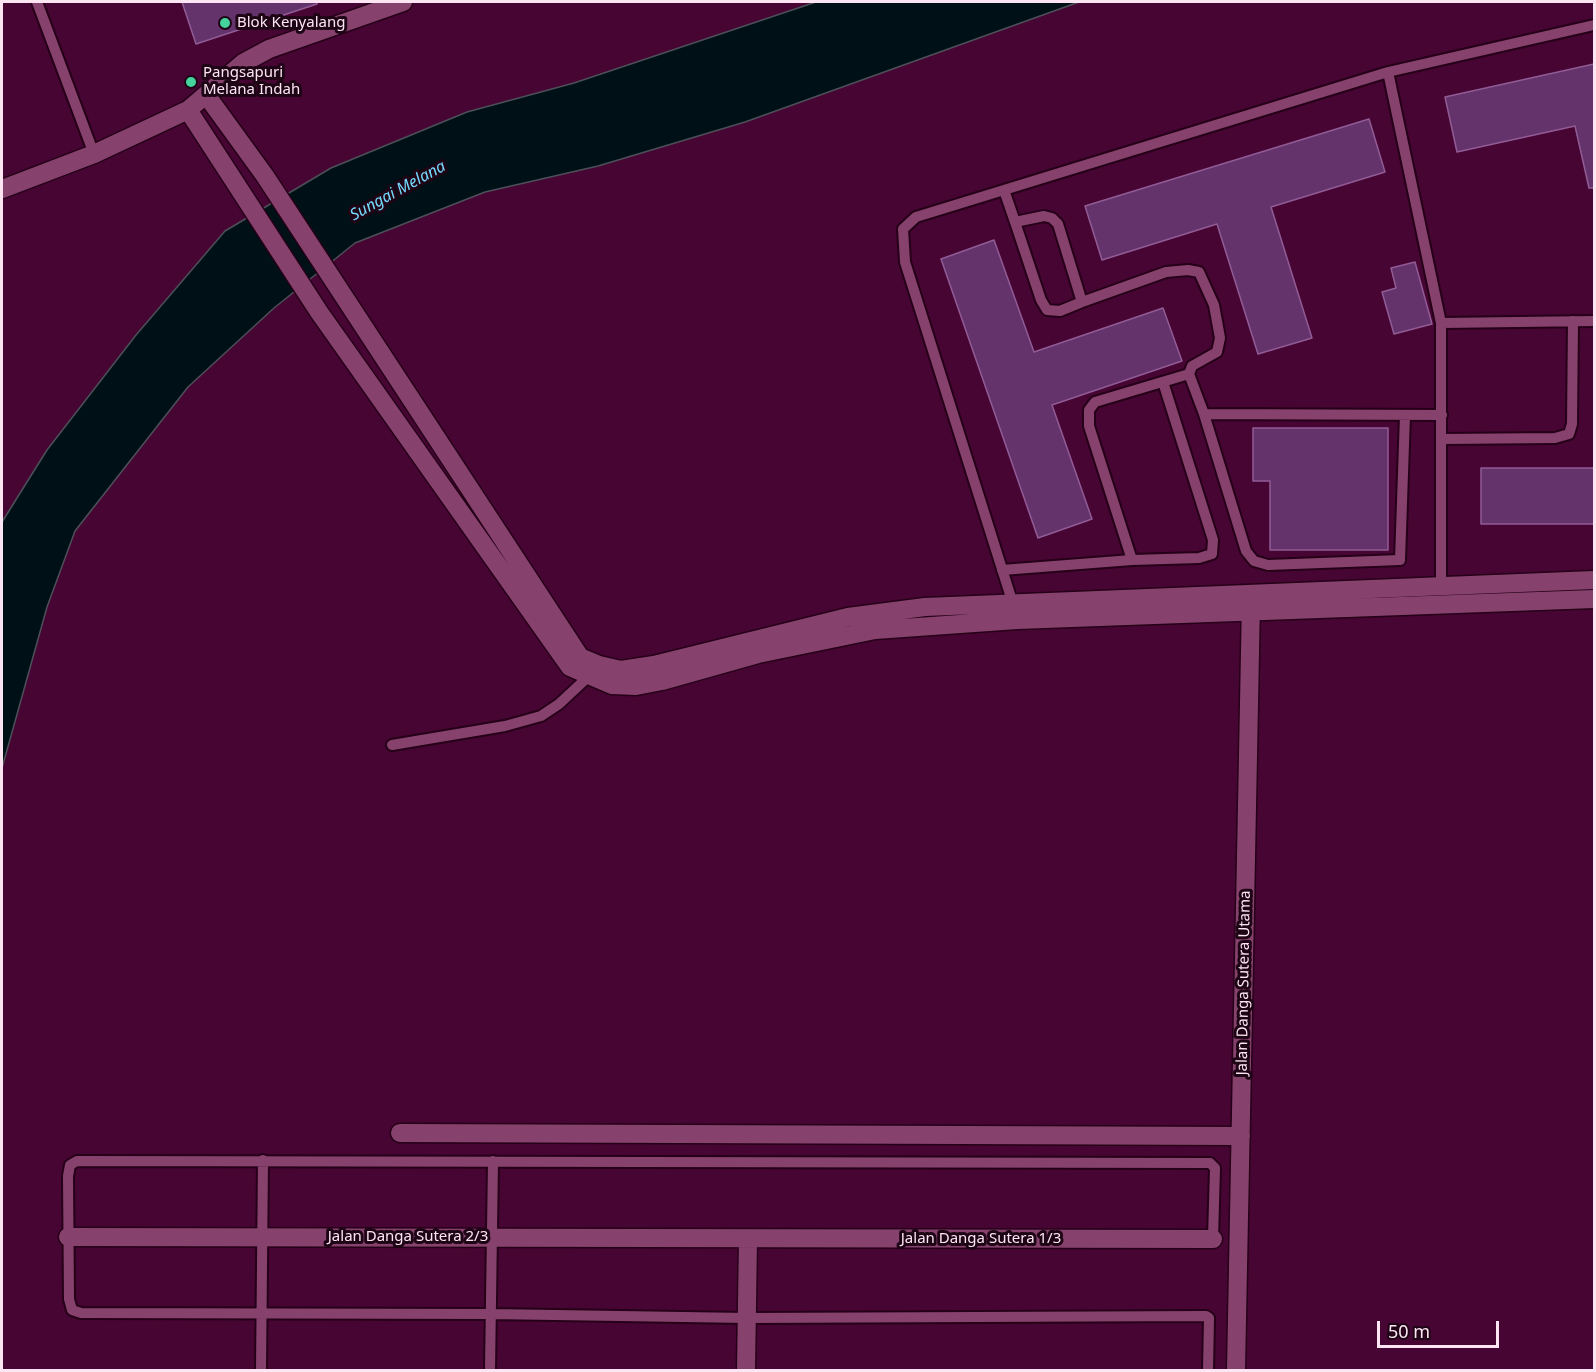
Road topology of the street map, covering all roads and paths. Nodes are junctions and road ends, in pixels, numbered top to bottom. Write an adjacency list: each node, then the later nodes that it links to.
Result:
1 (37, 2): 7 (lane)
2 (403, 2): 5 (street)
3 (1594, 25): 4 (lane)
4 (1388, 72): 9 (lane); 14 (lane)
5 (207, 96): 6 (street); 28 (street)
6 (188, 110): 7 (street); 29 (street)
7 (94, 154): 8 (street)
8 (2, 189)
9 (1005, 190): 10 (lane); 22 (lane)
10 (1015, 222): 11 (lane); 11 (lane)
11 (1082, 302): 15 (lane)
12 (1573, 321): 13 (lane); 14 (lane); 20 (lane)
13 (1594, 321)
14 (1441, 323): 19 (lane)
15 (1189, 374): 16 (lane); 17 (lane)
16 (1162, 382): 21 (lane); 21 (lane)
17 (1204, 414): 18 (lane); 18 (lane)
18 (1405, 415): 19 (lane)
19 (1442, 415): 20 (lane)
20 (1442, 440): 24 (lane)
21 (1131, 560): 22 (lane)
22 (1002, 570): 28 (lane)
23 (1594, 580): 24 (street)
24 (1441, 587): 26 (street); 27 (street)
25 (1594, 599): 27 (street)
26 (1251, 603): 27 (street); 28 (street); 32 (street, Jalan Danga Sutera Utama)
27 (1441, 606)
28 (1015, 612): 29 (street)
29 (589, 676): 30 (lane)
30 (392, 746)
31 (400, 1133): 32 (street)
32 (1241, 1136): 47 (street, Jalan Danga Sutera Utama)
33 (263, 1160): 34 (lane); 35 (lane); 36 (lane)
34 (492, 1161): 37 (lane); 39 (lane)
35 (262, 1236): 36 (street, Jalan Danga Sutera 2/3); 37 (street, Jalan Danga Sutera 2/3); 40 (lane)
36 (68, 1237): 40 (lane)
37 (491, 1237): 38 (street, Jalan Danga Sutera 2/3); 41 (lane)
38 (748, 1239): 39 (street, Jalan Danga Sutera 1/3); 42 (street)
39 (1213, 1239)
40 (260, 1314): 41 (lane); 43 (lane)
41 (491, 1314): 42 (lane); 44 (lane)
42 (747, 1318): 45 (street); 46 (lane)
43 (261, 1371)
44 (490, 1371)
45 (746, 1371)
46 (1208, 1371)
47 (1236, 1371)

